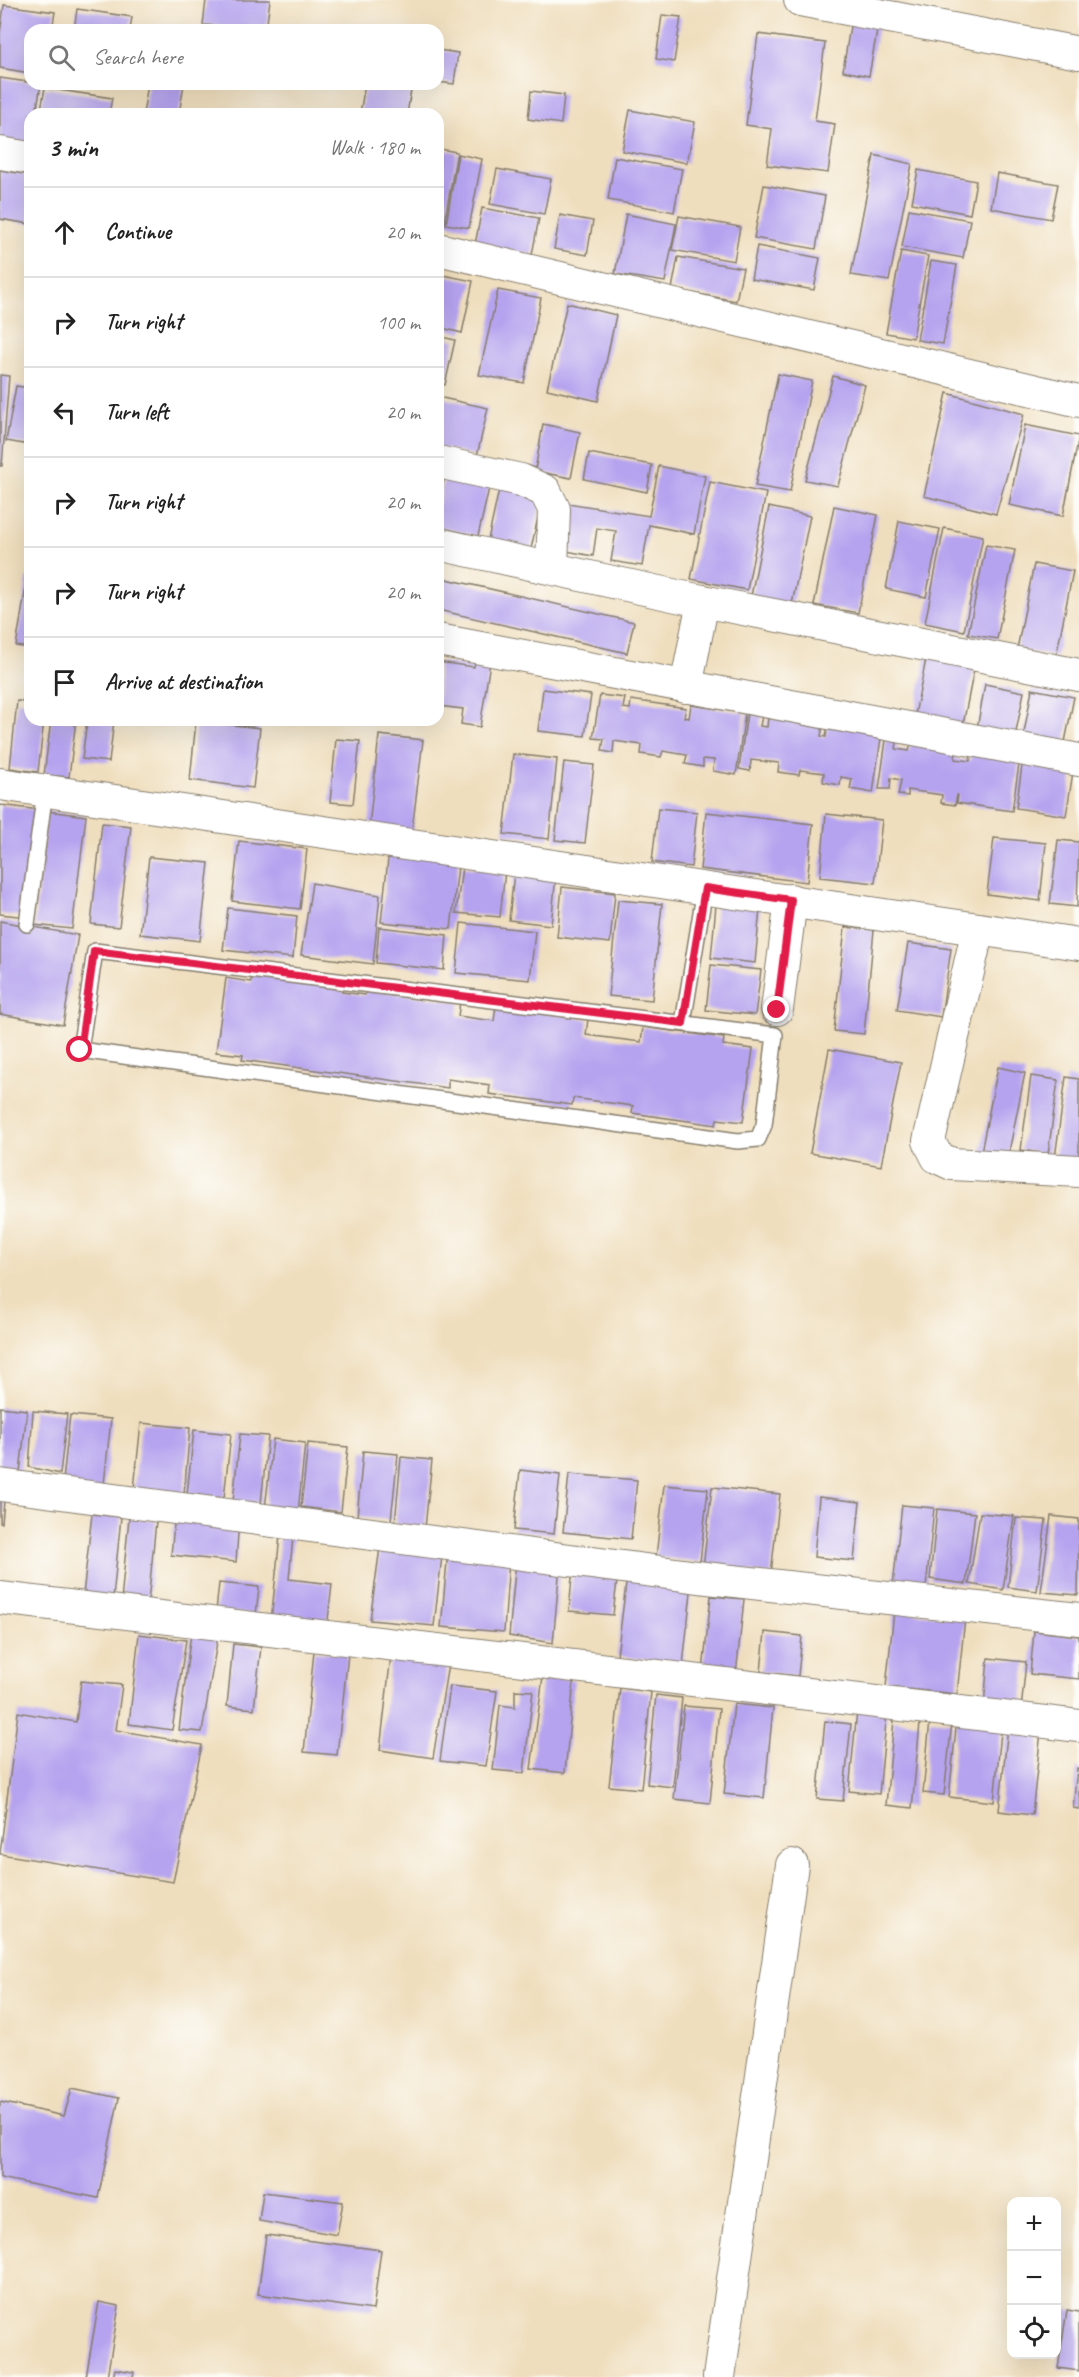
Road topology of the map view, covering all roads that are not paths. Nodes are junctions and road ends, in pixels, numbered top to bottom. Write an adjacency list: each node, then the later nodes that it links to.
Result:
1 (800, 0): 2 (street)
2 (1079, 53)
3 (0, 153): 4 (street)
4 (24, 157)
5 (444, 250): 6 (street)
6 (1079, 401)
7 (444, 463): 9 (street)
8 (444, 545): 9 (street)
9 (552, 568): 10 (street)
10 (703, 601): 12 (street); 13 (street)
11 (444, 641): 13 (street)
12 (1079, 675)
13 (686, 687): 14 (street)
14 (1079, 760)
15 (0, 784): 16 (street)
16 (45, 791): 17 (street); 19 (lane)
17 (705, 888): 18 (street); 23 (lane)
18 (791, 900): 20 (street); 22 (street)
19 (27, 924)
20 (978, 929): 21 (street); 24 (street)
21 (1079, 944)
22 (777, 1010)
23 (683, 1023): 23 (lane)
24 (1079, 1171)
25 (0, 1485): 27 (street)
26 (0, 1598): 28 (street)
27 (1079, 1619)
28 (1079, 1726)
29 (792, 1865): 30 (street)
30 (719, 2377)

